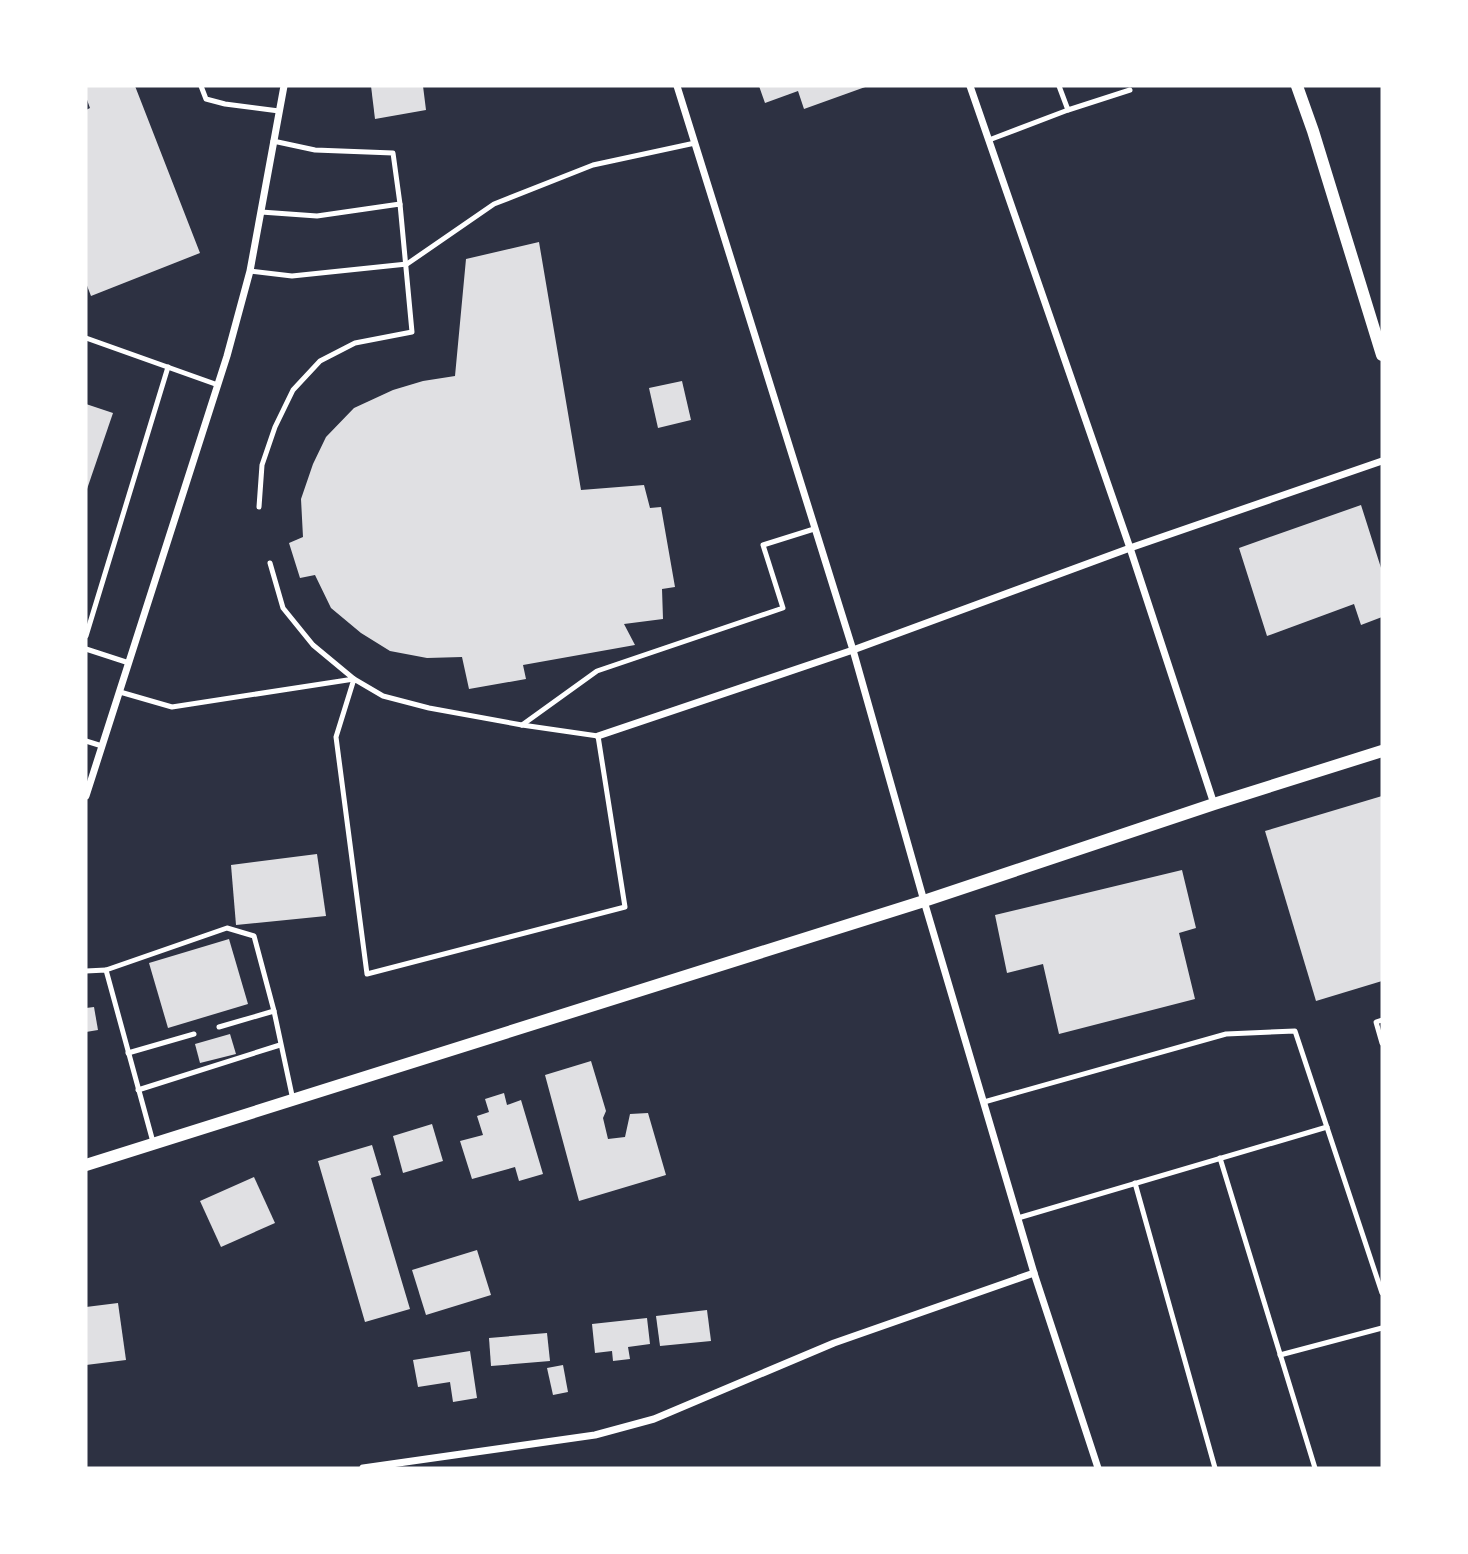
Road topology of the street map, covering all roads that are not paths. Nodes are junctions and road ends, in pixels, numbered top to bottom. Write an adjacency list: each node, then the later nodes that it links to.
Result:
1 (201, 86): 9 (lane)
2 (284, 86): 9 (street)
3 (677, 86): 12 (street)
4 (970, 86): 10 (street)
5 (1059, 86): 8 (lane)
6 (1297, 86): 18 (street)
7 (1130, 90): 8 (lane)
8 (1068, 110): 10 (lane)
9 (279, 111): 11 (street)
10 (989, 140): 24 (street)
11 (274, 141): 13 (lane); 14 (street)
12 (695, 143): 15 (lane); 23 (street)
13 (400, 204): 14 (lane); 15 (lane)
14 (261, 212): 16 (street)
15 (407, 264): 16 (lane); 22 (lane)
16 (250, 271): 20 (street)
17 (86, 338): 19 (lane)
18 (1382, 355)
19 (169, 367): 20 (lane); 26 (lane)
20 (218, 385): 29 (street)
21 (1382, 461): 24 (street)
22 (259, 507)
23 (814, 529): 28 (street); 32 (lane)
24 (1130, 548): 28 (street); 38 (street)
25 (270, 563): 30 (lane)
26 (86, 636)
27 (86, 649): 29 (lane)
28 (853, 650): 33 (street); 39 (street)
29 (129, 663): 31 (street)
30 (354, 680): 31 (lane); 32 (lane); 33 (lane)
31 (120, 692): 35 (street)
32 (522, 725): 33 (lane)
33 (598, 736)
34 (86, 741): 35 (lane)
35 (102, 746): 37 (street)
36 (1382, 751): 38 (street)
37 (86, 796)
38 (1214, 804): 39 (street)
39 (924, 901): 50 (street); 51 (street)
40 (106, 970): 41 (lane); 42 (lane); 48 (lane)
41 (86, 971)
42 (274, 1011): 44 (lane); 47 (lane)
43 (1382, 1020): 46 (lane)
44 (219, 1027)
45 (194, 1034): 48 (lane)
46 (1382, 1043)
47 (281, 1045): 49 (lane); 50 (lane)
48 (128, 1053): 49 (lane)
49 (138, 1090): 53 (lane)
50 (293, 1100): 53 (street)
51 (984, 1102): 52 (lane); 57 (street)
52 (1327, 1127): 54 (lane); 59 (lane)
53 (154, 1143): 55 (street)
54 (1220, 1158): 56 (lane); 61 (lane)
55 (86, 1165)
56 (1135, 1183): 57 (lane); 64 (lane)
57 (1018, 1218): 58 (street)
58 (1034, 1273): 62 (street); 63 (street)
59 (1382, 1293)
60 (1382, 1328): 61 (lane)
61 (1280, 1355): 65 (lane)
62 (363, 1468)
63 (1098, 1468)
64 (1215, 1468)
65 (1315, 1468)

